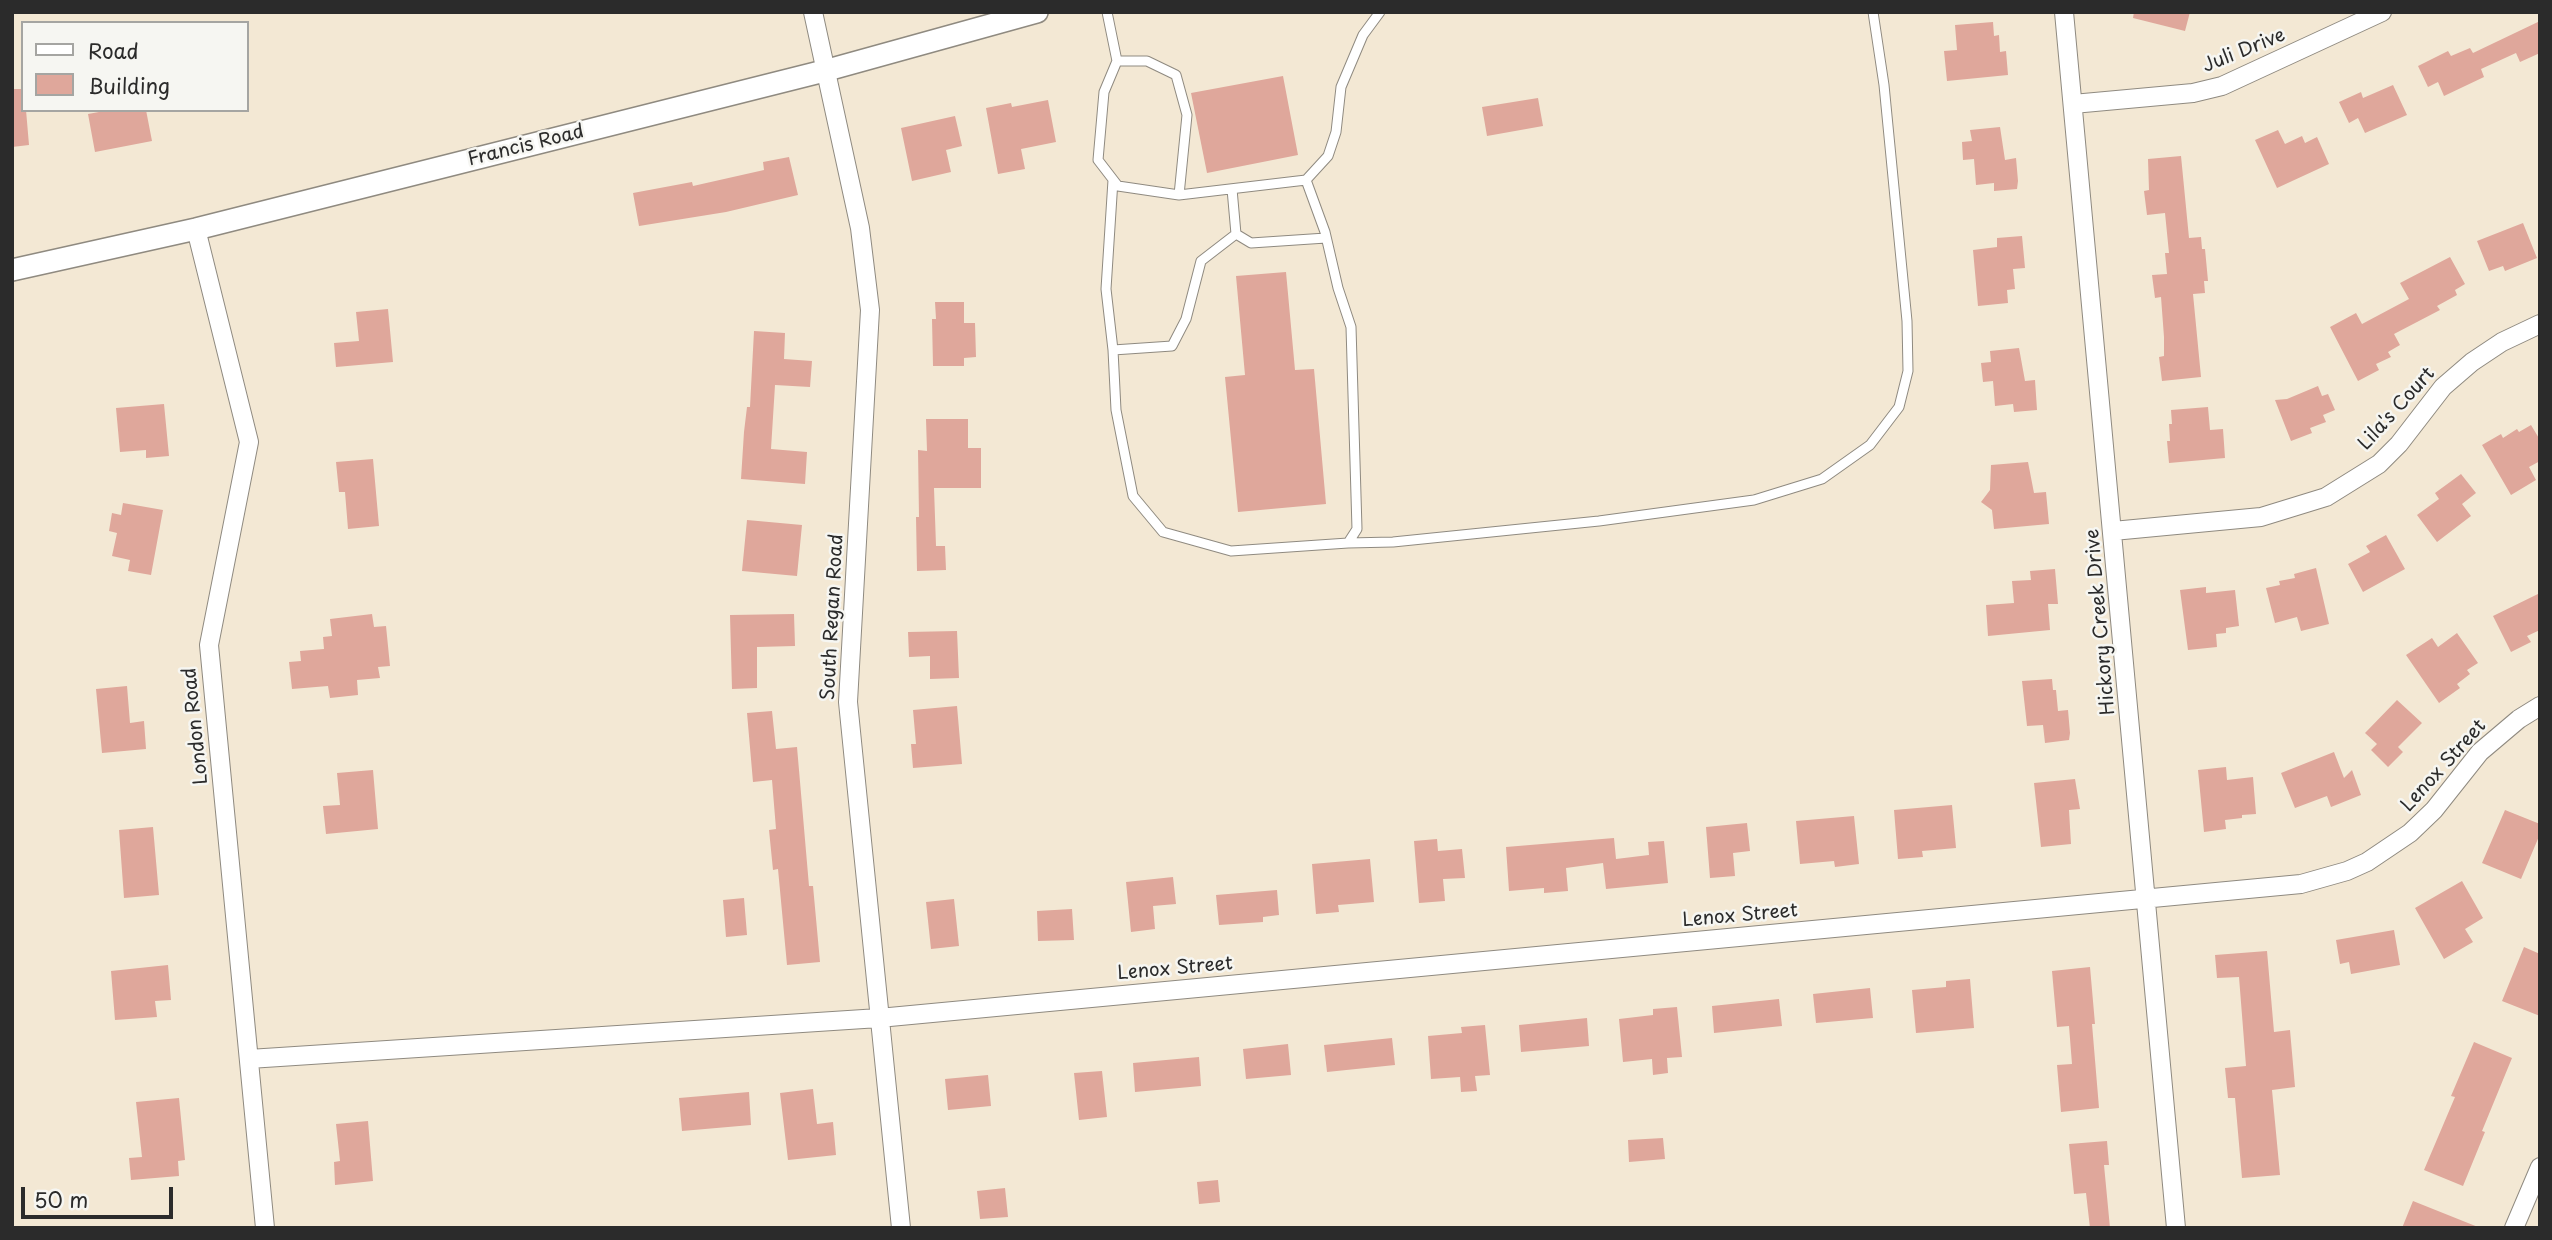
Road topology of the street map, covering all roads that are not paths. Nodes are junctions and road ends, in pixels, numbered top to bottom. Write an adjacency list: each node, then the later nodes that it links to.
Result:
1 (813, 12): 9 (street, South Regan Road)
2 (1037, 12): 9 (street, Francis Road)
3 (1107, 12): 8 (lane)
4 (1380, 12): 12 (lane)
5 (1873, 12): 22 (lane)
6 (2064, 12): 10 (street, Hickory Creek Drive)
7 (2382, 12): 10 (street, Juli Drive)
8 (1117, 61): 11 (lane); 14 (lane)
9 (824, 71): 15 (street, Francis Road); 25 (street, South Regan Road)
10 (2073, 104): 21 (street, Hickory Creek Drive)
11 (1114, 180): 14 (lane); 20 (lane)
12 (1306, 180): 13 (lane); 17 (lane)
13 (1232, 189): 14 (lane); 16 (lane)
14 (1179, 195)
15 (196, 229): 18 (street, Francis Road); 26 (street, London Road)
16 (1236, 234): 17 (lane); 20 (lane)
17 (1326, 238): 22 (lane)
18 (12, 270)
19 (2540, 324): 21 (street, Lila's Court)
20 (1113, 350): 22 (lane)
21 (2113, 531): 24 (street, Hickory Creek Drive)
22 (1348, 542)
23 (2540, 706): 24 (street, Lenox Street)
24 (2147, 899): 25 (street, Lenox Street); 30 (street, Hickory Creek Drive)
25 (879, 1018): 26 (street, Lenox Street); 29 (street, South Regan Road)
26 (249, 1059): 28 (street, London Road)
27 (2540, 1167): 31 (street)
28 (265, 1228)
29 (901, 1228)
30 (2176, 1228)
31 (2514, 1228)

